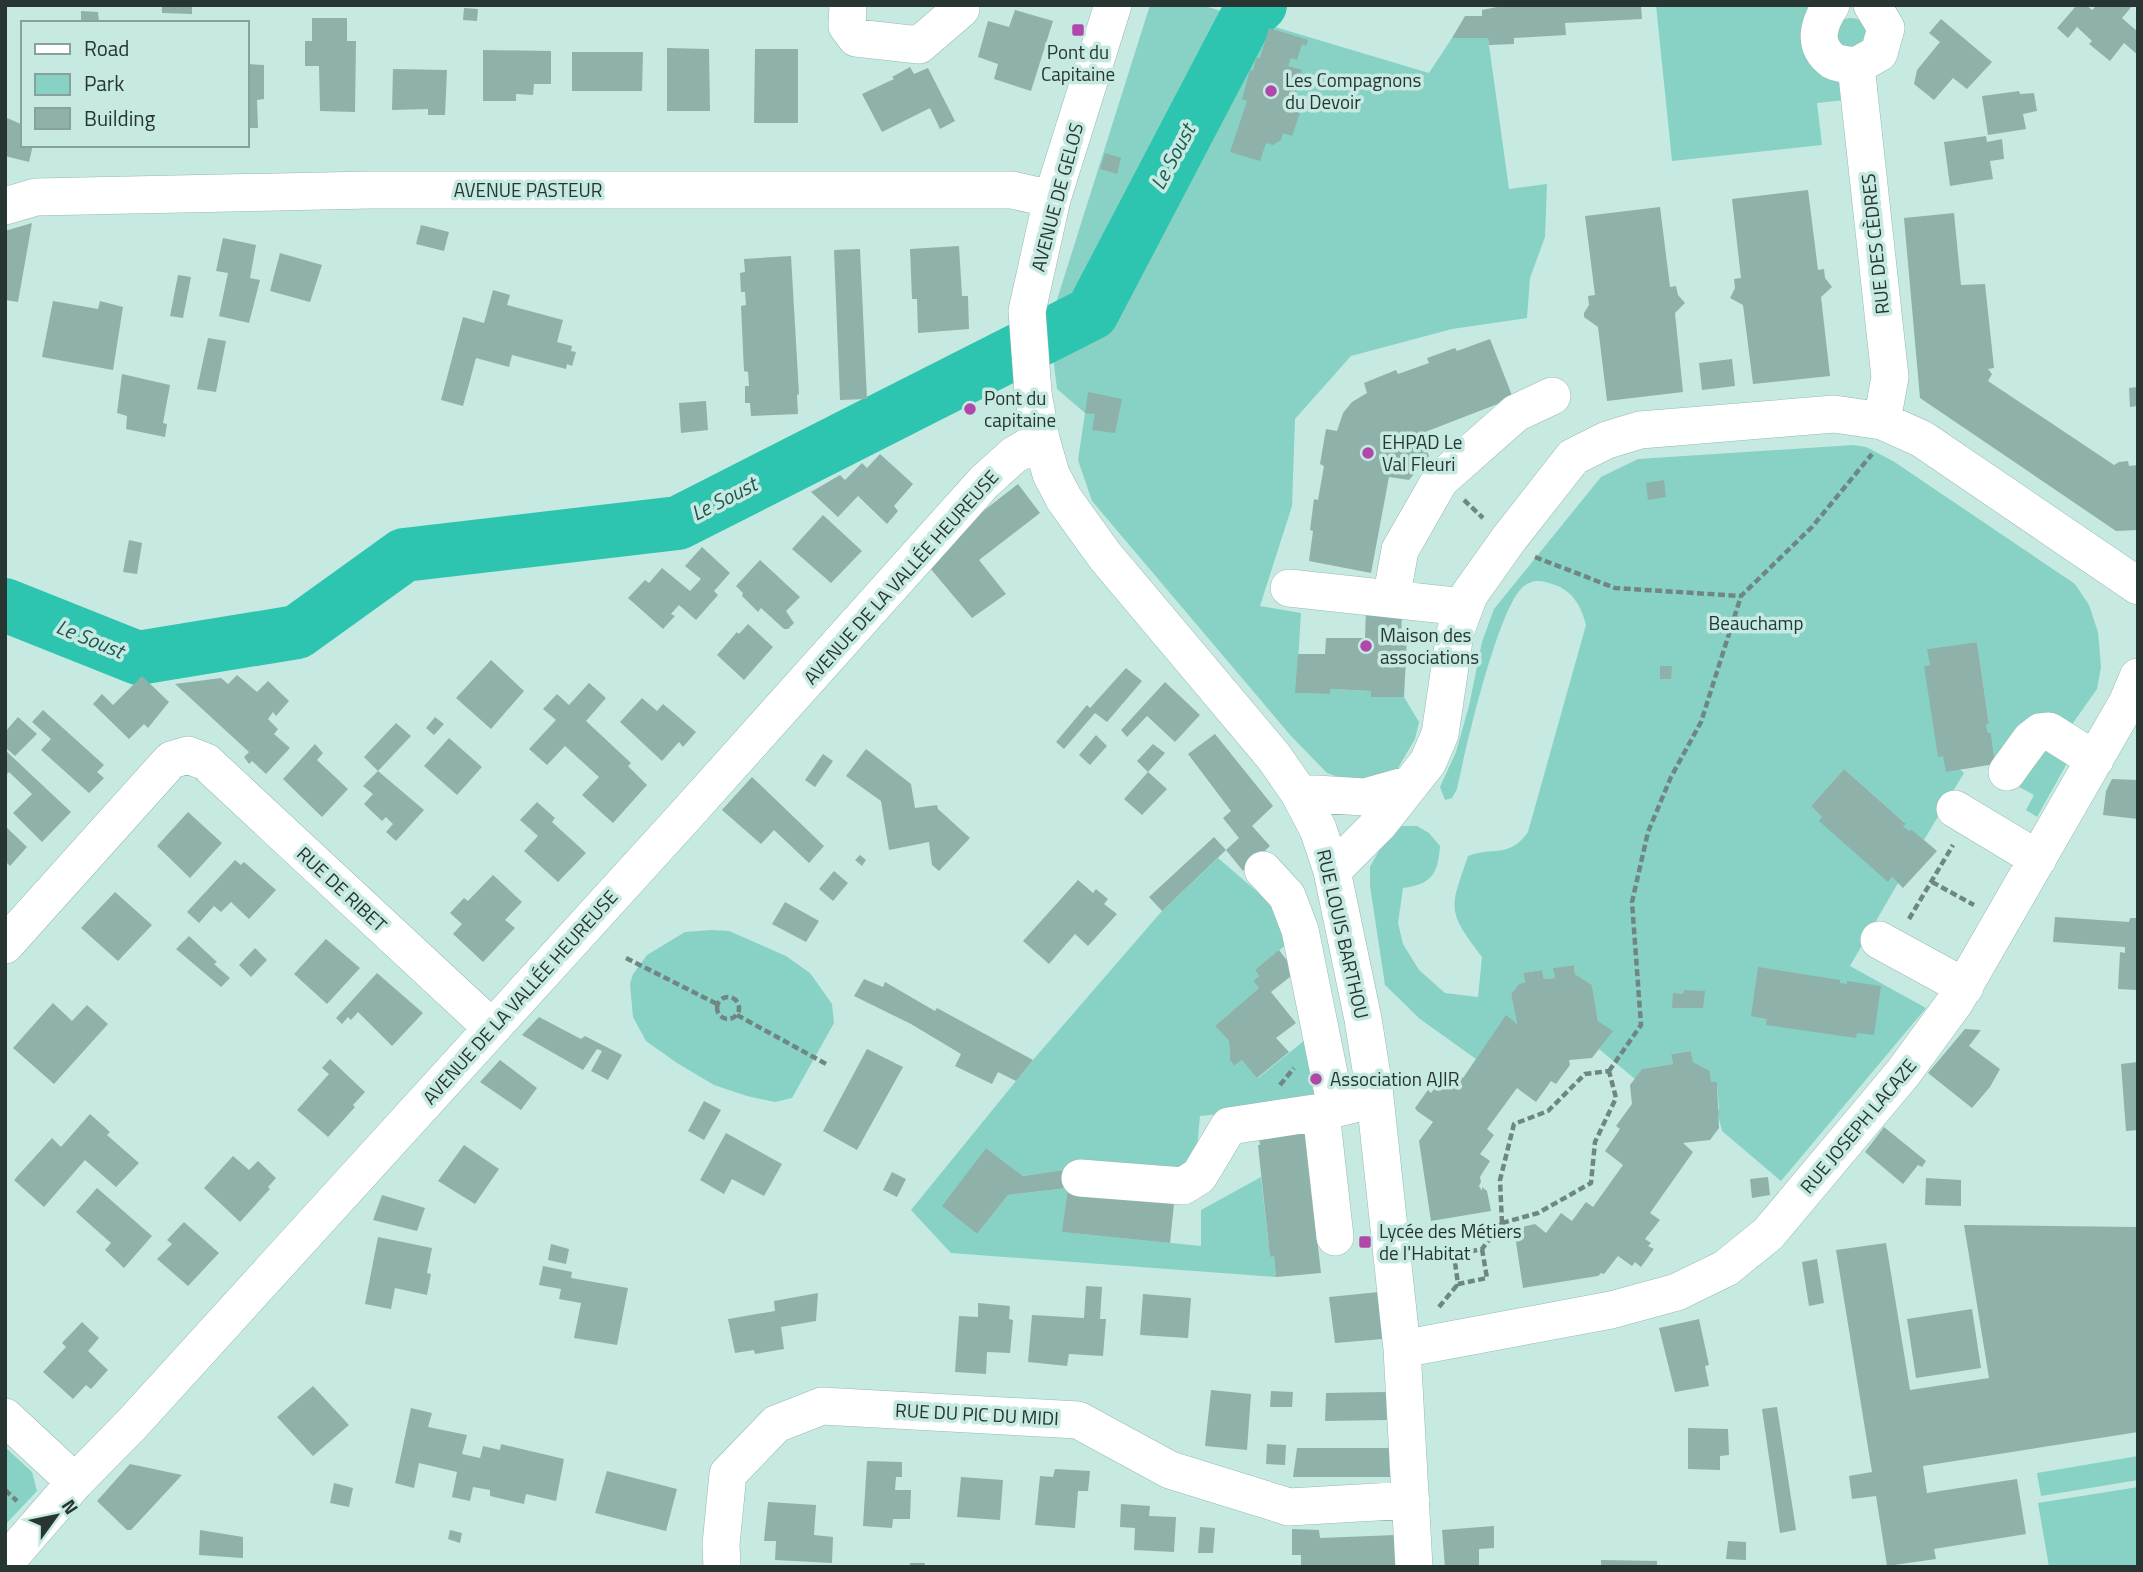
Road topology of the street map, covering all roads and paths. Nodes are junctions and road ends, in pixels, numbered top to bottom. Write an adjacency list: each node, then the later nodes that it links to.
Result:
1 (848, 5): 5 (street)
2 (1113, 5): 7 (street, AVENUE DE GELOS)
3 (1831, 5): 6 (street)
4 (1872, 5): 6 (street)
5 (961, 9)
6 (1856, 66): 11 (street, RUE DES CÈDRES)
7 (1052, 199): 8 (street, AVENUE PASTEUR); 9 (street, AVENUE DE GELOS)
8 (5, 206)
9 (1033, 393): 12 (street, RUE LOUIS BARTHOU)
10 (1552, 396): 13 (street)
11 (1882, 421): 14 (street); 15 (street); 17 (path)
12 (1041, 439): 24 (street, RUE LOUIS BARTHOU); 37 (street, AVENUE DE LA VALLÉE HEUREUSE)
13 (1440, 480): 14 (path); 18 (street)
14 (1508, 540): 17 (path); 19 (street)
15 (2138, 586)
16 (1289, 588): 18 (street)
17 (1741, 596): 40 (path)
18 (1391, 599): 19 (street)
19 (1464, 607): 23 (street)
20 (2138, 677): 21 (street, RUE JOSEPH LACAZE)
21 (2095, 760): 22 (street); 26 (street, RUE JOSEPH LACAZE)
22 (2007, 772)
23 (1411, 785): 24 (street); 28 (street)
24 (1299, 793): 28 (street, RUE LOUIS BARTHOU)
25 (1962, 813): 26 (street); 29 (path)
26 (2038, 859): 30 (street, RUE JOSEPH LACAZE)
27 (1263, 870): 38 (street)
28 (1332, 871): 41 (street, RUE LOUIS BARTHOU)
29 (1932, 882): 30 (path); 31 (path)
30 (2004, 920): 34 (street, RUE JOSEPH LACAZE)
31 (1886, 944): 34 (street)
32 (5, 945): 37 (street, RUE DE RIBET)
33 (626, 958): 35 (path)
34 (1965, 987): 48 (street, RUE JOSEPH LACAZE)
35 (718, 1004): 36 (path); 36 (path)
36 (737, 1015): 39 (path)
37 (492, 1028): 50 (street, AVENUE DE LA VALLÉE HEUREUSE)
38 (1322, 1036): 42 (street); 43 (path)
39 (828, 1065)
40 (1609, 1071): 45 (path); 45 (path)
41 (1375, 1099): 42 (street); 48 (street, RUE LOUIS BARTHOU)
42 (1328, 1110): 43 (street); 46 (street)
43 (1247, 1124): 44 (street)
44 (1080, 1178)
45 (1503, 1223): 47 (path)
46 (1335, 1237)
47 (1482, 1249): 47 (path)
48 (1402, 1349): 51 (street, RUE LOUIS BARTHOU)
49 (5, 1417): 50 (street)
50 (75, 1482): 52 (street, AVENUE DE LA VALLÉE HEUREUSE)
51 (1410, 1500): 53 (street, RUE DU PIC DU MIDI); 54 (street, RUE LOUIS BARTHOU)
52 (15, 1561)
53 (723, 1567)
54 (1414, 1567)

